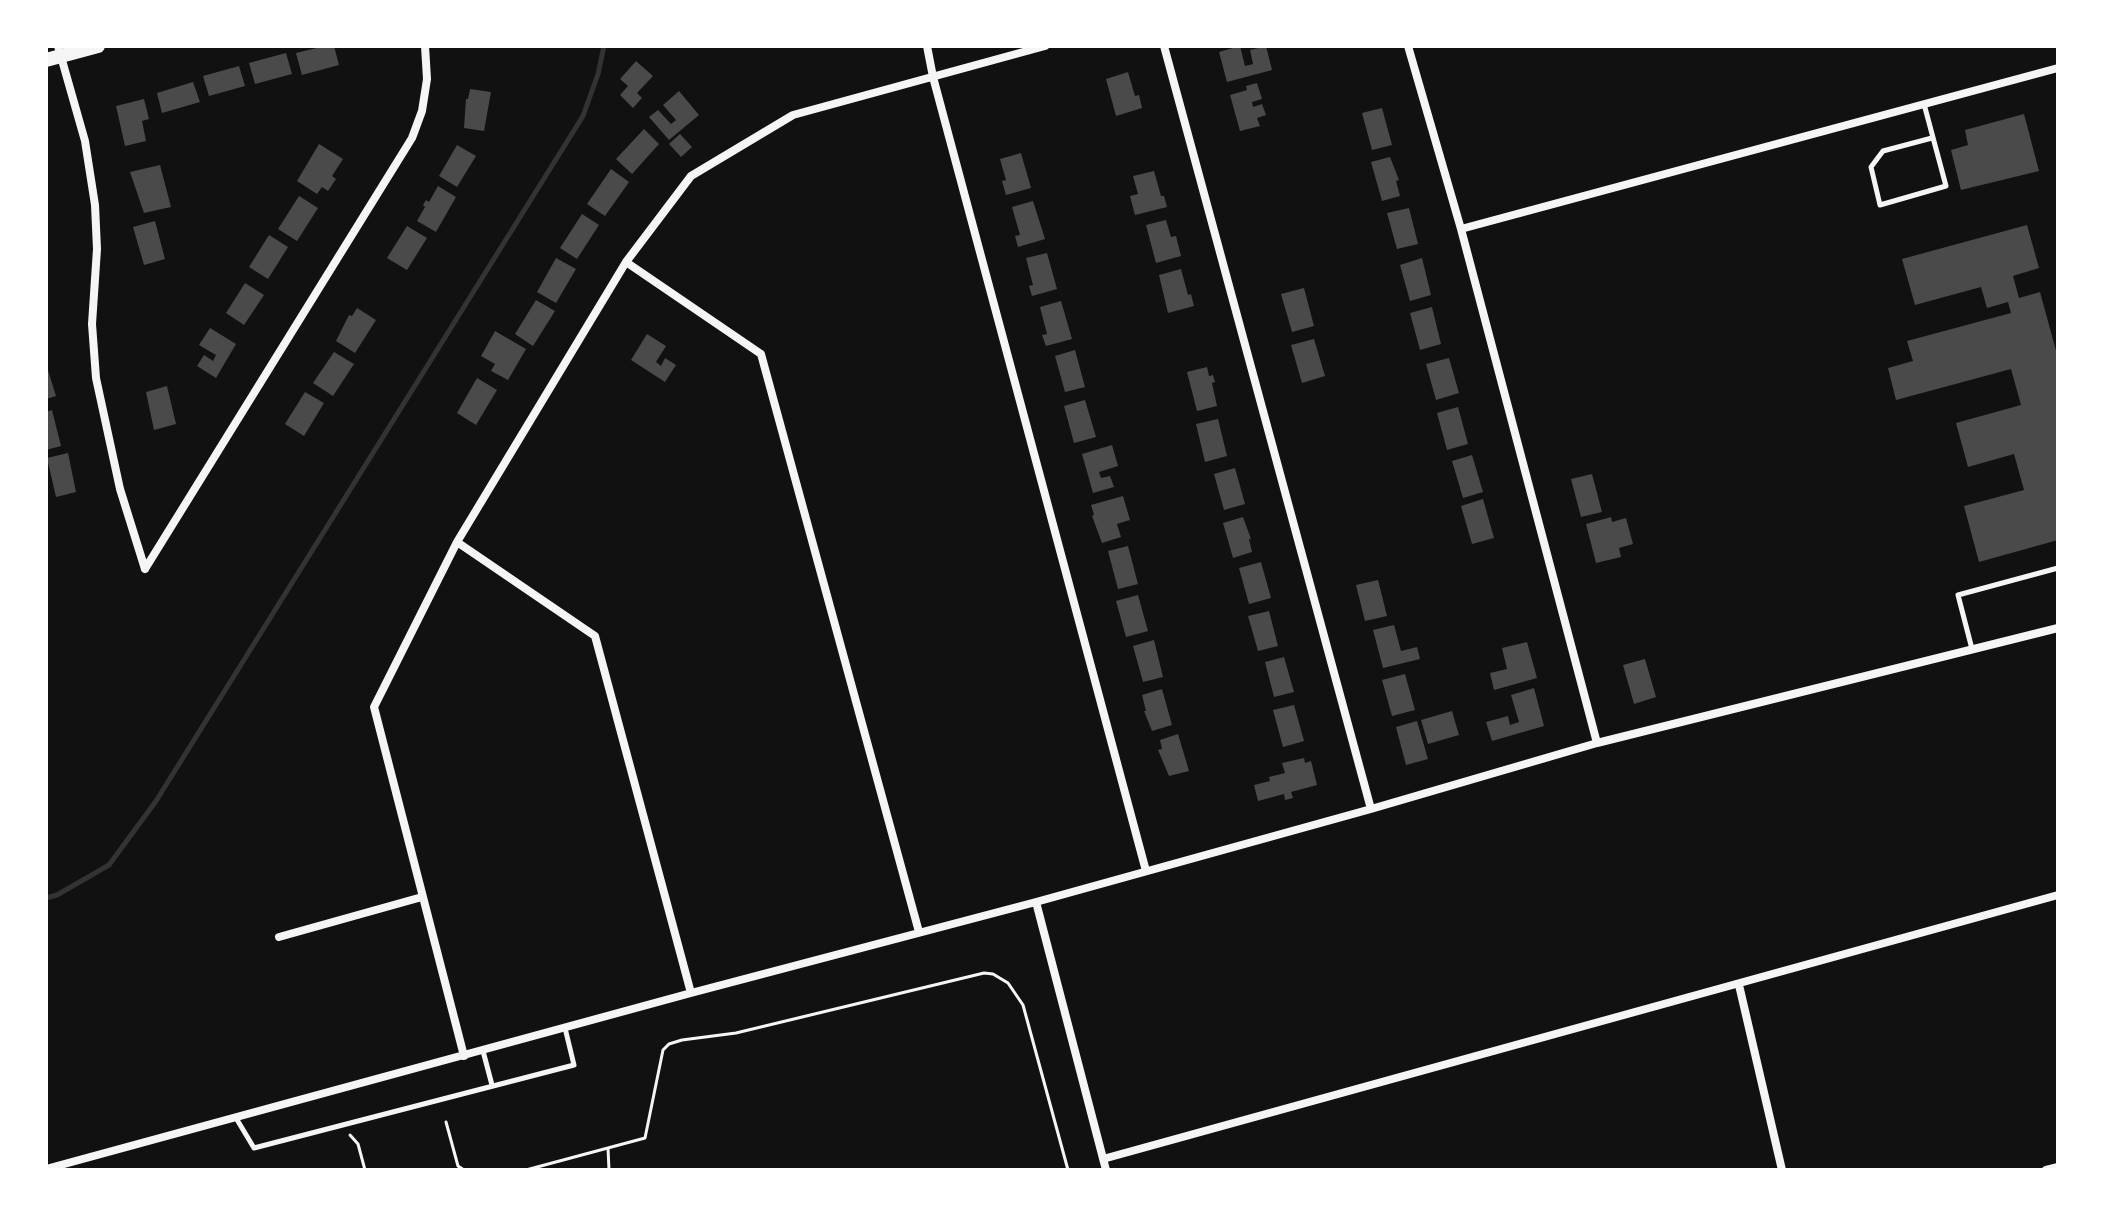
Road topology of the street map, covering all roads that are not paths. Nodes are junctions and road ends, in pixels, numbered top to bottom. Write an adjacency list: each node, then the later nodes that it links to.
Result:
1 (98, 46): 7 (street)
2 (425, 46): 7 (street)
3 (927, 46): 10 (street)
4 (1045, 46): 10 (street)
5 (1164, 46): 20 (street)
6 (1408, 46): 13 (street)
7 (60, 51): 8 (street)
8 (46, 60)
9 (2058, 68): 11 (street)
10 (933, 77): 14 (street); 21 (street)
11 (1924, 104): 12 (lane); 13 (street)
12 (1932, 138): 12 (lane)
13 (1461, 229): 19 (street)
14 (626, 262): 15 (street); 25 (street)
15 (457, 542): 23 (street); 28 (street)
16 (2058, 568): 18 (lane)
17 (2058, 628): 18 (street)
18 (1972, 650): 19 (street)
19 (1597, 743): 20 (street)
20 (1371, 809): 21 (street)
21 (1146, 871): 24 (street)
22 (2058, 895): 27 (street)
23 (422, 897): 26 (street); 31 (street)
24 (1036, 902): 25 (street); 34 (street)
25 (919, 932): 28 (street)
26 (279, 937)
27 (1739, 985): 34 (street); 38 (street)
28 (691, 993): 29 (street)
29 (565, 1028): 30 (street); 32 (lane)
30 (483, 1051): 31 (street); 32 (lane)
31 (464, 1056): 33 (street)
32 (492, 1085): 33 (lane)
33 (236, 1118): 36 (street)
34 (1103, 1159): 37 (street)
35 (2058, 1167): 39 (street)
36 (46, 1169)
37 (1106, 1170)
38 (1782, 1170)
39 (2046, 1170)

